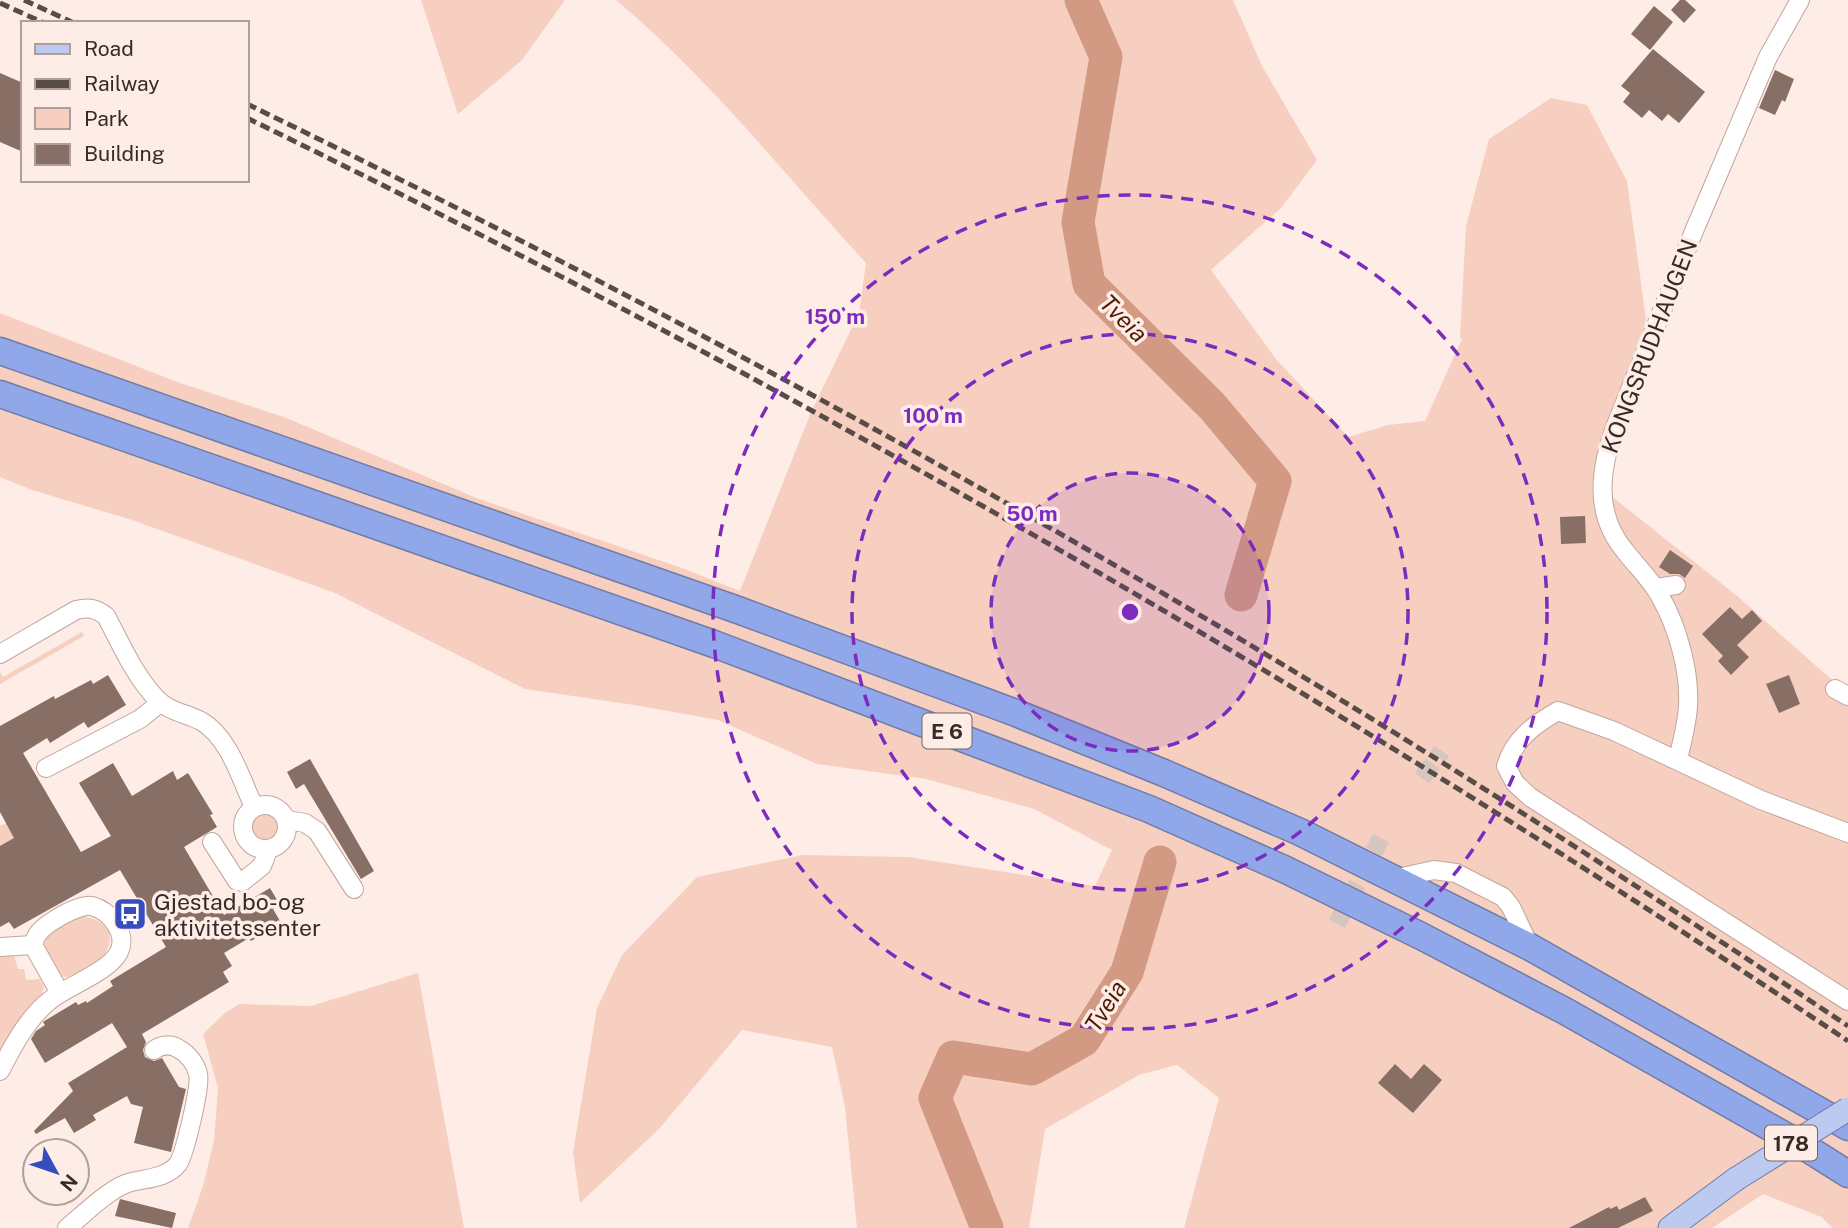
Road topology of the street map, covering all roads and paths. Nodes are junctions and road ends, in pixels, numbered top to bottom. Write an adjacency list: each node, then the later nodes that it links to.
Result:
1 (1800, 0): 5 (street, KONGSRUDHAUGEN)
2 (0, 351): 23 (highway, E 6)
3 (0, 394): 24 (highway, E 6)
4 (1676, 585): 5 (street)
5 (1656, 588): 8 (street, KONGSRUDHAUGEN)
6 (0, 654): 7 (street)
7 (160, 703): 9 (street); 10 (street)
8 (1678, 759): 12 (street); 19 (street)
9 (46, 768)
10 (254, 807): 11 (street); 14 (street)
11 (287, 820): 14 (street); 15 (street)
12 (1848, 833)
13 (212, 842): 14 (street)
14 (268, 850)
15 (354, 889)
16 (33, 945): 17 (street); 18 (street); 18 (street)
17 (0, 947)
18 (60, 993): 21 (street)
19 (1848, 1001)
20 (154, 1049): 25 (street)
21 (0, 1071)
22 (1848, 1109): 26 (main road, 178, bridge)
23 (1848, 1127)
24 (1848, 1174)
25 (67, 1228)
26 (1670, 1228)

